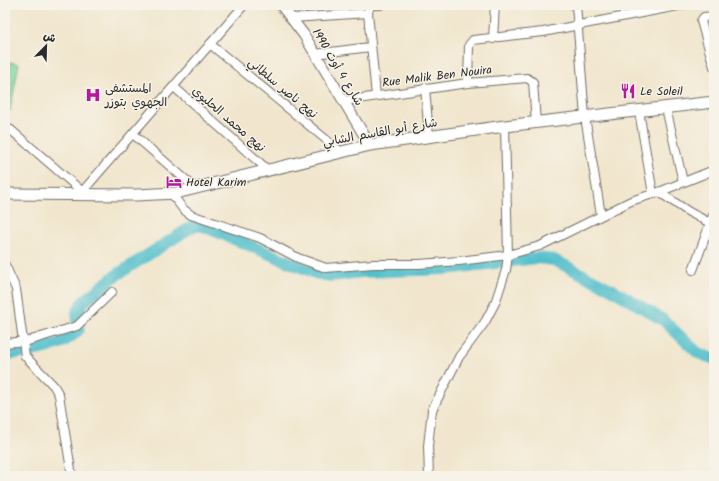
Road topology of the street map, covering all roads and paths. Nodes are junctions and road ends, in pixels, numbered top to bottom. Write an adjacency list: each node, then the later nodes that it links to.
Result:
1 (244, 5): 13 (street)
2 (281, 5): 10 (street, شارع 4 أوت 1990)
3 (372, 5): 4 (street); 8 (street)
4 (381, 5)
5 (495, 5): 12 (street)
6 (576, 5): 11 (street)
7 (683, 5): 11 (street)
8 (368, 13): 10 (street); 14 (street)
9 (714, 16): 16 (street)
10 (292, 18): 15 (street, شارع 4 أوت 1990)
11 (577, 25): 12 (street); 25 (street)
12 (493, 39): 17 (street)
13 (210, 44): 18 (street); 32 (street, نهج ناصر سلطاني)
14 (370, 47): 15 (street); 20 (street)
15 (314, 54): 21 (street, شارع 4 أوت 1990)
16 (714, 64)
17 (468, 83): 19 (street, Rue Malik Ben Nouira); 26 (street, Rue Malik Ben Nouira)
18 (174, 87): 29 (street); 33 (street, نهج محمد الحليوي)
19 (425, 88): 20 (street, Rue Malik Ben Nouira); 30 (street)
20 (376, 96): 21 (street, Rue Malik Ben Nouira)
21 (344, 101): 31 (street, شارع 4 أوت 1990)
22 (714, 102): 23 (main road, شارع أبو القاسم الشابي)
23 (666, 108): 24 (main road, شارع أبو القاسم الشابي); 35 (street)
24 (638, 111): 25 (main road, شارع أبو القاسم الشابي); 39 (street)
25 (585, 117): 26 (main road, شارع أبو القاسم الشابي); 42 (street)
26 (536, 123): 27 (main road, شارع أبو القاسم الشابي)
27 (505, 126): 30 (main road, شارع أبو القاسم الشابي); 44 (street)
28 (5, 127): 37 (street)
29 (133, 134): 36 (street); 37 (street)
30 (430, 136): 31 (main road, شارع أبو القاسم الشابي)
31 (370, 145): 32 (main road, شارع أبو القاسم الشابي)
32 (340, 151): 33 (main road, شارع أبو القاسم الشابي)
33 (268, 170): 36 (main road, شارع أبو القاسم الشابي)
34 (714, 170): 35 (street)
35 (684, 182): 39 (street)
36 (194, 188): 38 (main road, شارع أبو القاسم الشابي)
37 (84, 193): 38 (main road, شارع أبو القاسم الشابي); 40 (main road, شارع أبو القاسم الشابي)
38 (170, 193): 44 (street)
39 (656, 193): 42 (street); 43 (street)
40 (5, 194)
41 (714, 213): 43 (street)
42 (601, 215): 44 (street)
43 (712, 224): 46 (street)
44 (508, 257): 51 (street)
45 (5, 265): 49 (street)
46 (693, 270)
47 (112, 292): 49 (street)
48 (5, 344): 49 (street)
49 (22, 345): 50 (street)
50 (72, 476)
51 (429, 476)

